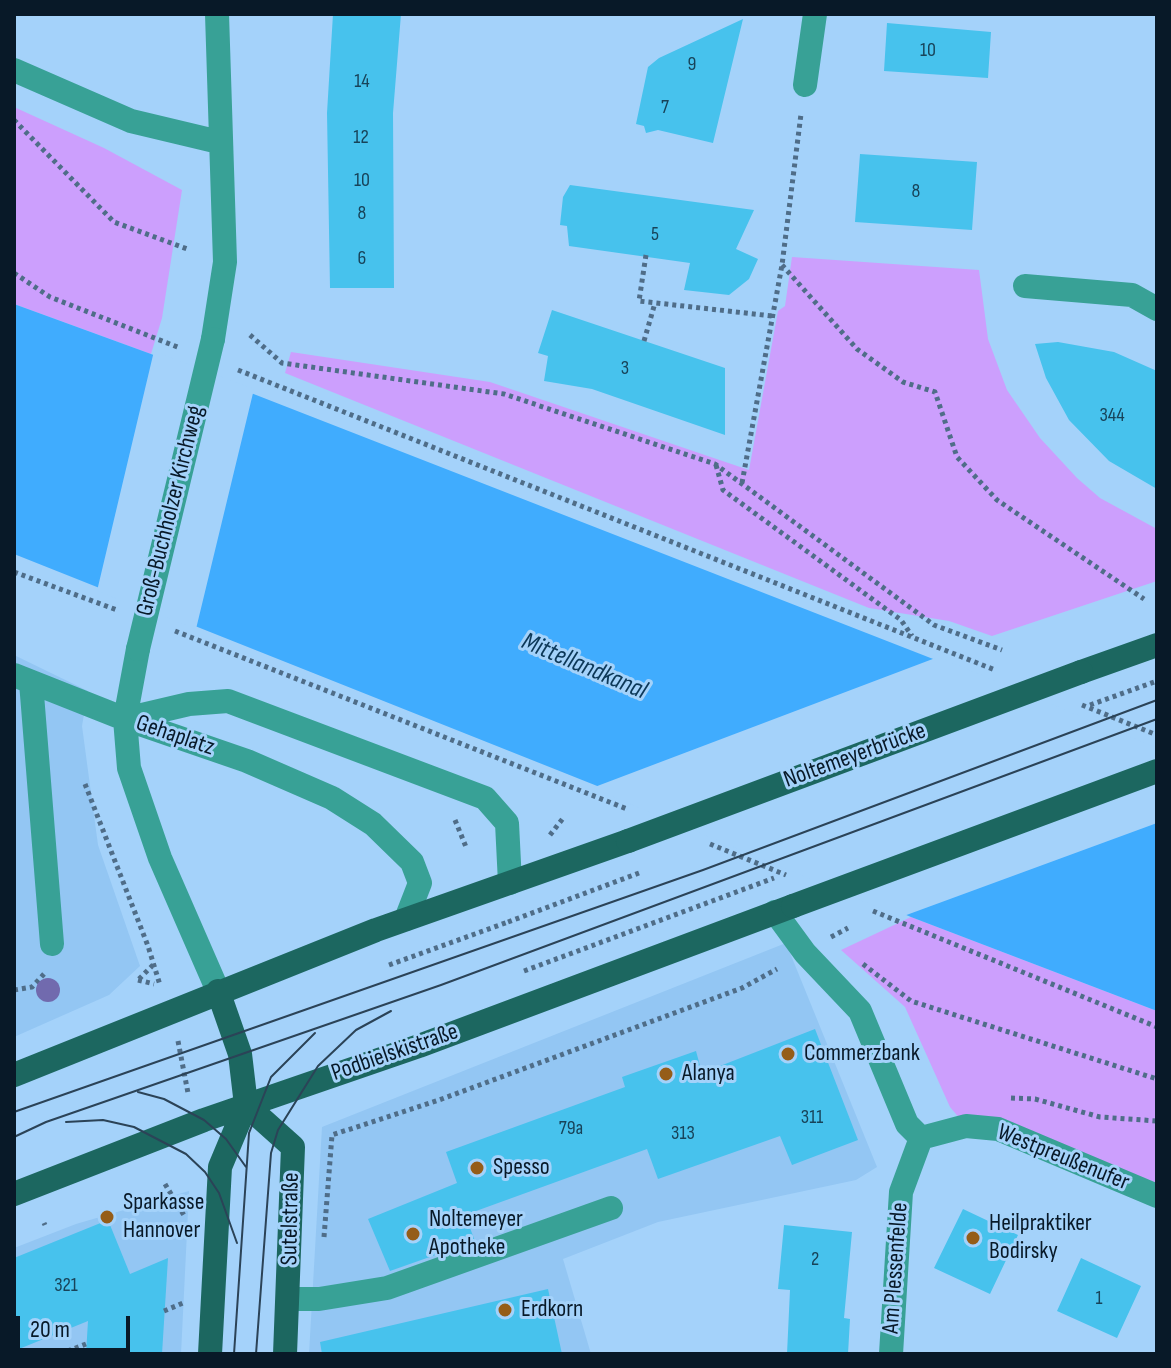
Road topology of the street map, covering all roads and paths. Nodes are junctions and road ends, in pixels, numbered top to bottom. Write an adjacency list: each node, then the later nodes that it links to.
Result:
1 (217, 14): 6 (street, Groß-Buchholzer Kirchweg)
2 (815, 14): 4 (street)
3 (14, 70): 6 (street)
4 (805, 85): 9 (path)
5 (15, 122): 7 (path)
6 (219, 142): 28 (street, Groß-Buchholzer Kirchweg, bridge)
7 (190, 250)
8 (646, 255): 12 (path)
9 (782, 265): 14 (path); 22 (path)
10 (14, 273): 17 (path)
11 (1025, 286): 13 (street)
12 (655, 303): 14 (path); 16 (path)
13 (1157, 309)
14 (772, 316): 20 (path)
15 (250, 335): 19 (path)
16 (644, 341)
17 (191, 352)
18 (233, 368): 19 (path)
19 (715, 464): 20 (path)
20 (742, 483): 26 (path)
21 (14, 572): 23 (path)
22 (1144, 599)
23 (130, 614)
24 (174, 630): 31 (path)
25 (1157, 645): 34 (main road, Noltemeyerbrücke, bridge)
26 (1002, 650)
27 (23, 678): 28 (street); 40 (street)
28 (125, 719): 34 (street, Gehaplatz); 37 (street, Gehaplatz); 47 (street, Groß-Buchholzer Kirchweg)
29 (1157, 771): 36 (main road, bridge)
30 (85, 784): 44 (path)
31 (629, 810)
32 (700, 840): 33 (path)
33 (801, 881)
34 (510, 883): 37 (main road)
35 (858, 905): 49 (path)
36 (784, 909): 42 (street); 53 (main road, Podbielskistraße)
37 (406, 919): 47 (main road)
38 (508, 922): 45 (path)
39 (848, 928): 41 (path)
40 (52, 944)
41 (841, 947)
42 (805, 953): 56 (path); 57 (street)
43 (852, 956): 51 (path)
44 (153, 965): 46 (path); 48 (path)
45 (389, 965)
46 (138, 980)
47 (218, 991): 48 (main road); 53 (main road)
48 (169, 1011): 50 (main road); 55 (path)
49 (1157, 1027)
50 (14, 1075)
51 (1157, 1079)
52 (1004, 1098): 54 (path)
53 (246, 1105): 55 (main road, Podbielskistraße); 63 (main road, Sutelstraße); 69 (main road)
54 (1157, 1121)
55 (190, 1125): 58 (main road, Podbielskistraße)
56 (332, 1135)
57 (921, 1138): 59 (street, Westpreußenufer); 71 (street, Am Plessenfelde)
58 (14, 1194)
59 (1157, 1196)
60 (611, 1208): 63 (street)
61 (191, 1215): 62 (path)
62 (191, 1231)
63 (289, 1299): 70 (main road, Sutelstraße)
64 (188, 1302): 65 (path)
65 (164, 1311)
66 (86, 1344): 67 (path)
67 (78, 1350): 68 (path)
68 (60, 1354)
69 (210, 1354)
70 (285, 1354)
71 (891, 1354)

